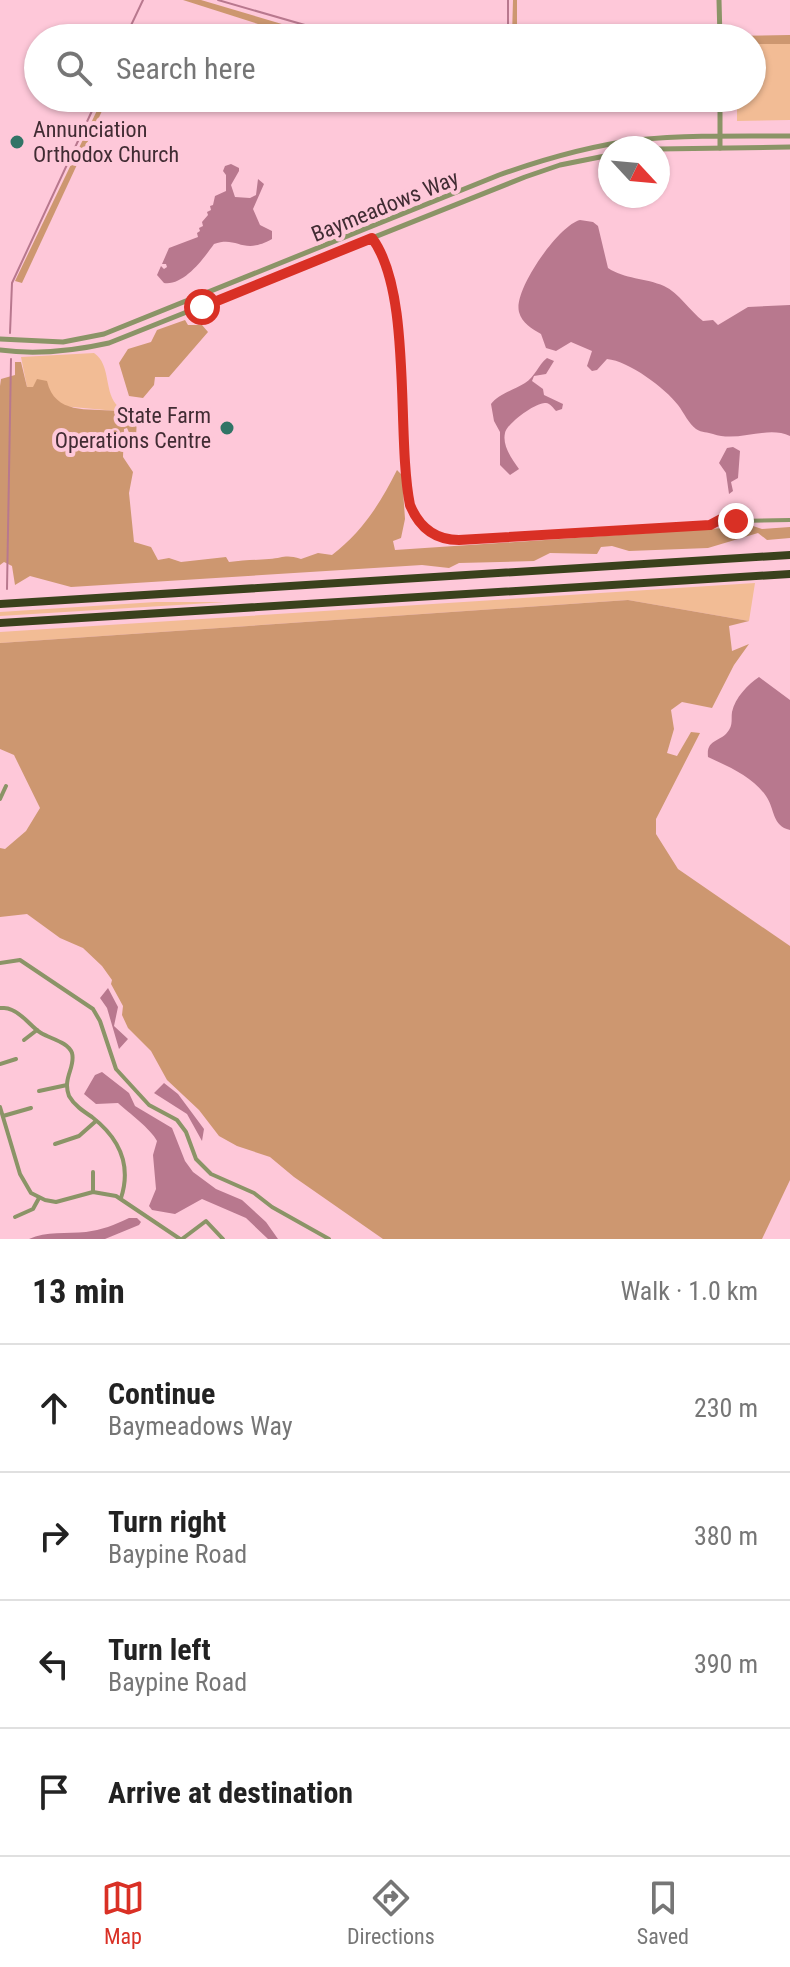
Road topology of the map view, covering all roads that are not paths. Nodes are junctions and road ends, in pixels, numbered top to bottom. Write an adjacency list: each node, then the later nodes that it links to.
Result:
1 (719, 0): 2 (street)
2 (720, 24)
3 (720, 112): 5 (street)
4 (790, 136): 5 (street, Baymeadows Way)
5 (720, 137): 6 (street, Baymeadows Way); 8 (street)
6 (596, 147): 10 (street); 12 (street, Baymeadows Way)
7 (790, 147): 8 (street)
8 (720, 148): 9 (street)
9 (670, 149)
10 (598, 156): 11 (street, Baymeadows Way)
11 (372, 238): 13 (street, Baymeadows Way); 14 (street)
12 (0, 339)
13 (0, 350)
14 (790, 520)
15 (790, 555): 17 (highway)
16 (790, 574): 18 (highway)
17 (0, 604)
18 (0, 623)
19 (6, 786): 20 (street)
20 (0, 799)
21 (0, 963): 41 (street)
22 (0, 1008): 23 (street)
23 (37, 1030): 24 (street); 27 (street)
24 (24, 1040)
25 (16, 1059): 26 (street)
26 (0, 1064)
27 (67, 1085): 28 (street); 32 (street)
28 (39, 1091)
29 (0, 1107): 31 (street)
30 (31, 1108): 31 (street)
31 (3, 1116): 36 (street)
32 (96, 1121): 33 (street); 37 (street)
33 (55, 1144)
34 (93, 1172): 35 (street)
35 (93, 1192): 36 (street); 37 (street)
36 (39, 1198): 38 (street)
37 (121, 1198): 39 (street)
38 (15, 1217)
39 (181, 1239): 40 (street)
40 (223, 1239)
41 (329, 1239)

